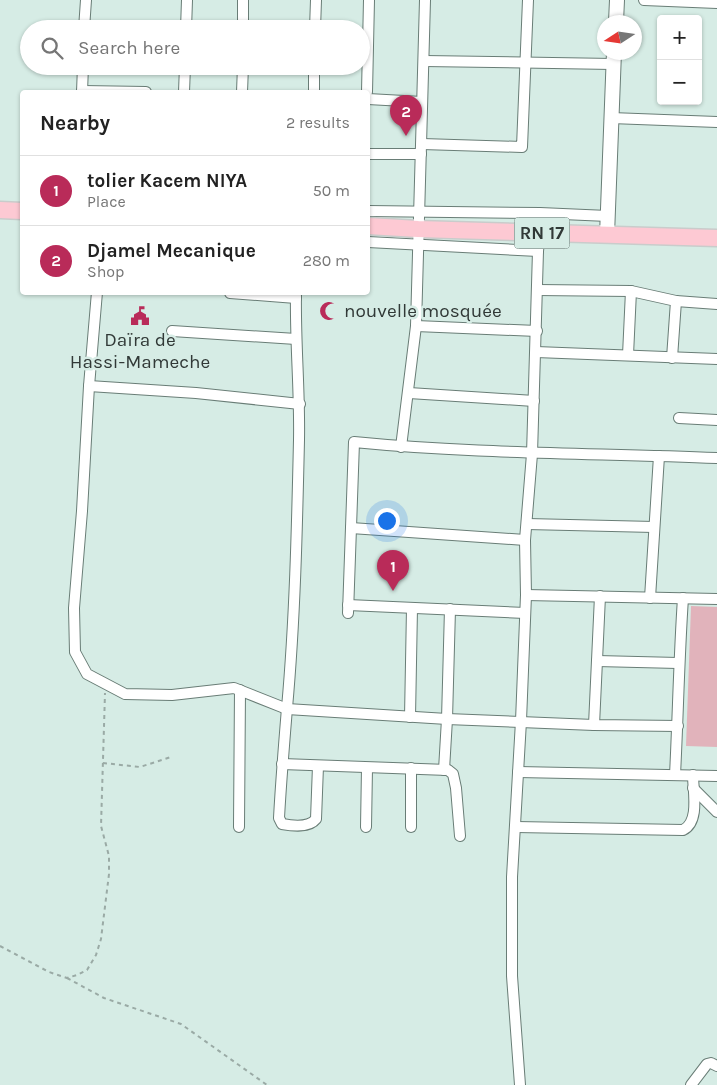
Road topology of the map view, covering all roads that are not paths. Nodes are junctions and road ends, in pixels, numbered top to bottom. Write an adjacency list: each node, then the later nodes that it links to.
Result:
1 (86, 0): 12 (street)
2 (187, 0): 13 (street)
3 (244, 0): 14 (street)
4 (316, 0): 15 (street)
5 (369, 0): 16 (street)
6 (425, 0): 19 (street)
7 (528, 0): 20 (street)
8 (617, 0): 11 (main road)
9 (644, 0): 10 (street)
10 (717, 3)
11 (616, 15)
12 (85, 20)
13 (186, 20)
14 (243, 20)
15 (315, 20)
16 (368, 20)
17 (597, 59): 20 (street)
18 (614, 60): 33 (main road)
19 (424, 61): 20 (street); 32 (street)
20 (526, 63): 35 (street)
21 (83, 75): 26 (street)
22 (185, 75): 27 (street)
23 (243, 75): 28 (street)
24 (314, 75): 29 (street)
25 (367, 75): 30 (street)
26 (82, 90)
27 (184, 90)
28 (242, 90)
29 (314, 90)
30 (366, 90)
31 (370, 99): 32 (street)
32 (422, 102): 35 (street)
33 (611, 118): 34 (street); 41 (main road)
34 (717, 122)
35 (421, 149): 36 (street); 40 (street)
36 (370, 154)
37 (0, 210): 39 (main road)
38 (370, 211): 40 (street)
39 (20, 212)
40 (420, 212): 41 (street); 45 (street)
41 (608, 216): 44 (main road)
42 (370, 226): 45 (main road, RN 17)
43 (540, 233): 44 (main road, RN 17); 45 (main road, RN 17); 48 (street)
44 (607, 235): 46 (main road, RN 17)
45 (418, 237): 47 (street); 48 (street); 55 (street)
46 (717, 238)
47 (370, 242)
48 (538, 251): 49 (street)
49 (537, 290): 50 (street); 57 (street)
50 (631, 291): 53 (street); 60 (street)
51 (97, 295): 63 (street)
52 (296, 295): 58 (street)
53 (676, 301): 54 (street); 61 (street)
54 (717, 304)
55 (416, 326): 57 (street); 64 (street)
56 (172, 331): 58 (street)
57 (536, 331): 59 (street)
58 (296, 339): 66 (street)
59 (536, 352): 60 (street); 65 (street)
60 (628, 355): 61 (street)
61 (672, 358): 62 (street)
62 (717, 358)
63 (89, 386): 66 (street); 87 (street)
64 (409, 393): 65 (street); 69 (street)
65 (534, 401): 70 (street)
66 (300, 404): 88 (street)
67 (679, 418): 68 (street)
68 (717, 420)
69 (401, 447): 70 (street); 75 (street)
70 (532, 454): 71 (street); 73 (street)
71 (658, 456): 72 (street); 74 (street)
72 (717, 458)
73 (527, 524): 74 (street); 76 (street)
74 (654, 527): 79 (street)
75 (351, 528): 76 (street); 82 (street)
76 (525, 540): 77 (street)
77 (526, 595): 78 (street); 84 (street)
78 (600, 596): 79 (street); 85 (street)
79 (650, 598): 80 (street)
80 (683, 598): 81 (street); 86 (street)
81 (717, 599)
82 (412, 608): 83 (street); 89 (street)
83 (450, 610): 84 (street); 90 (street)
84 (525, 612): 91 (street)
85 (597, 661): 86 (street); 92 (street)
86 (678, 663): 93 (street)
87 (240, 690): 88 (street); 105 (street)
88 (287, 709): 89 (street); 94 (street)
89 (410, 717): 90 (street)
90 (447, 719): 91 (street); 98 (street)
91 (521, 721): 92 (street); 99 (street)
92 (594, 725): 93 (street)
93 (678, 726): 100 (street)
94 (282, 764): 95 (street); 95 (street)
95 (318, 766): 96 (street)
96 (367, 768): 97 (street); 106 (street)
97 (411, 768): 98 (street); 107 (street)
98 (444, 770): 109 (street)
99 (518, 772): 100 (street); 108 (street)
100 (675, 775): 101 (street)
101 (693, 775): 102 (street); 103 (street)
102 (717, 776)
103 (693, 788): 104 (street); 108 (street)
104 (717, 812)
105 (238, 827)
106 (366, 827)
107 (411, 827)
108 (516, 827): 111 (street)
109 (460, 836)
110 (717, 1066): 112 (street)
111 (520, 1085)
112 (691, 1085)

